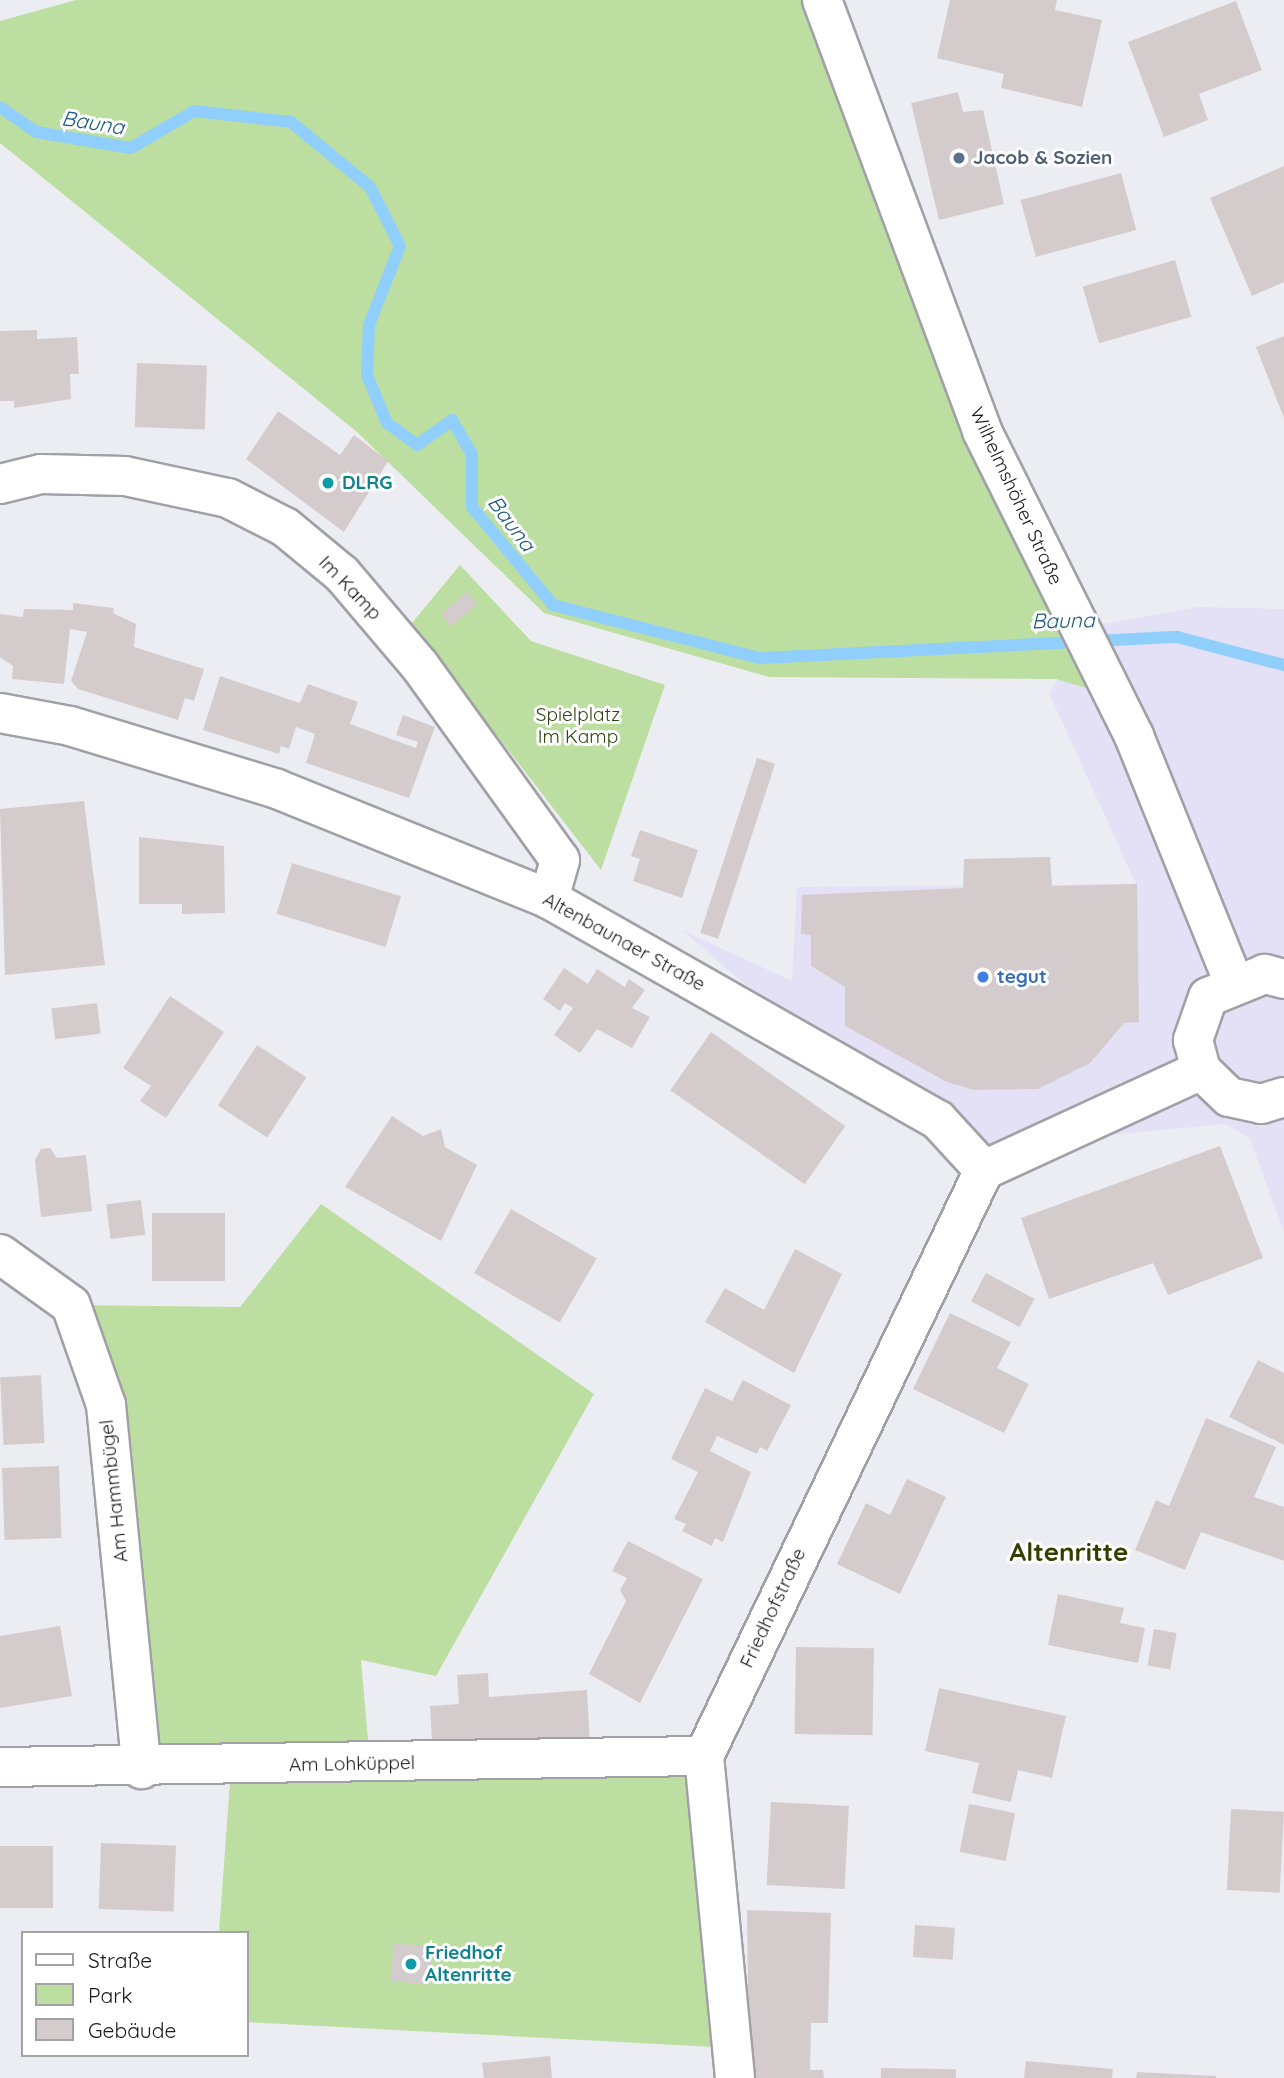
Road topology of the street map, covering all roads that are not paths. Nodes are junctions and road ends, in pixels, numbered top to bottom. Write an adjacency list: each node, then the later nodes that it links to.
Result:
1 (822, 0): 6 (street, Wilhelmshöher Straße)
2 (0, 484): 4 (street, Im Kamp)
3 (0, 713): 4 (street, Altenbaunaer Straße)
4 (549, 899): 9 (street, Altenbaunaer Straße)
5 (1284, 979): 6 (street)
6 (1234, 983): 7 (street)
7 (1201, 1070): 8 (street); 9 (street)
8 (1284, 1097)
9 (984, 1170): 11 (street, Friedhofstraße)
10 (0, 1254): 13 (street, Am Hammbügel)
11 (704, 1756): 13 (street, Am Lohküppel); 14 (street)
12 (0, 1767): 13 (street, Am Lohküppel)
13 (142, 1769)
14 (735, 2078)

